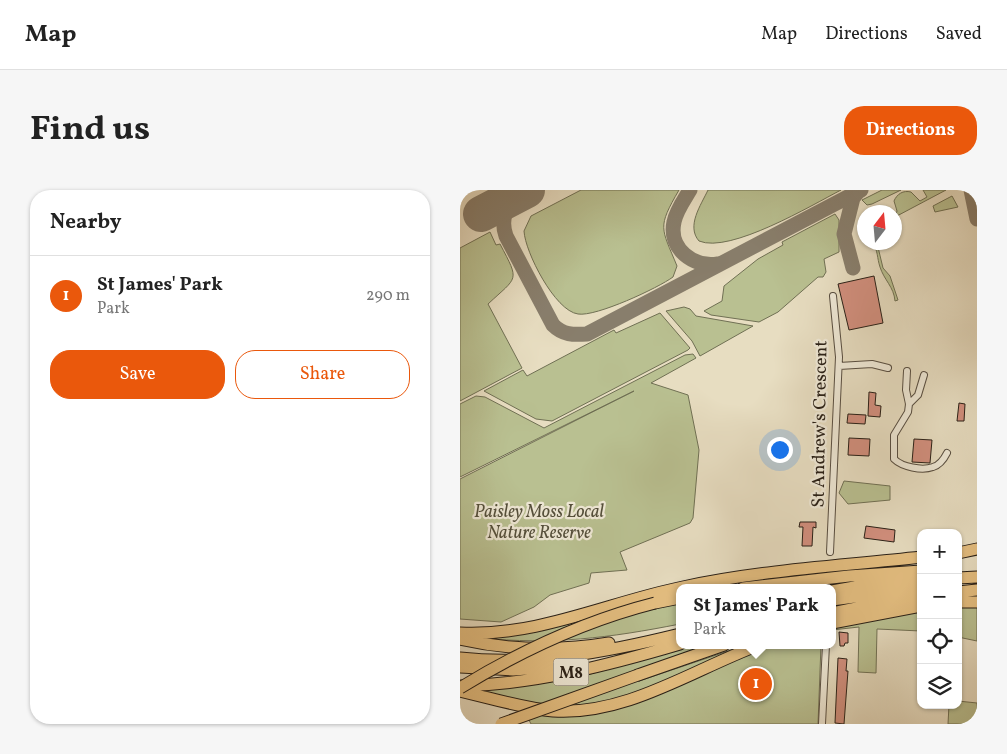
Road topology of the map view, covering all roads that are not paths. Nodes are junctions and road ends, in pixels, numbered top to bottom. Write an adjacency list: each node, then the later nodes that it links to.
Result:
1 (833, 296): 2 (street, St Andrew's Crescent)
2 (839, 366): 3 (street); 10 (street, St Andrew's Crescent)
3 (888, 368)
4 (907, 370): 6 (street)
5 (924, 375): 6 (street)
6 (909, 404): 7 (street)
7 (947, 453)
8 (977, 549): 9 (highway)
9 (962, 551)
10 (830, 552)
11 (917, 557): 18 (highway)
12 (917, 571): 19 (highway)
13 (962, 572): 14 (highway)
14 (977, 572)
15 (977, 577): 16 (highway)
16 (962, 578)
17 (917, 579): 24 (highway)
18 (700, 584)
19 (778, 584)
20 (962, 587): 23 (highway)
21 (676, 589): 35 (highway)
22 (917, 589): 28 (highway)
23 (977, 589): 25 (highway)
24 (836, 590)
25 (962, 591)
26 (917, 596): 32 (highway)
27 (676, 599): 45 (highway, M8, bridge)
28 (836, 599)
29 (962, 602): 30 (highway)
30 (977, 602)
31 (917, 607): 33 (highway)
32 (836, 612)
33 (836, 622)
34 (676, 630): 37 (highway, M8)
35 (460, 633)
36 (676, 635): 43 (highway, M8)
37 (460, 639)
38 (676, 645): 45 (highway, M8)
39 (676, 645): 44 (highway, M8)
40 (713, 649): 46 (highway, M8, bridge)
41 (751, 649): 45 (highway)
42 (826, 649): 47 (street)
43 (460, 658)
44 (460, 667)
45 (460, 688)
46 (501, 724)
47 (822, 724)

